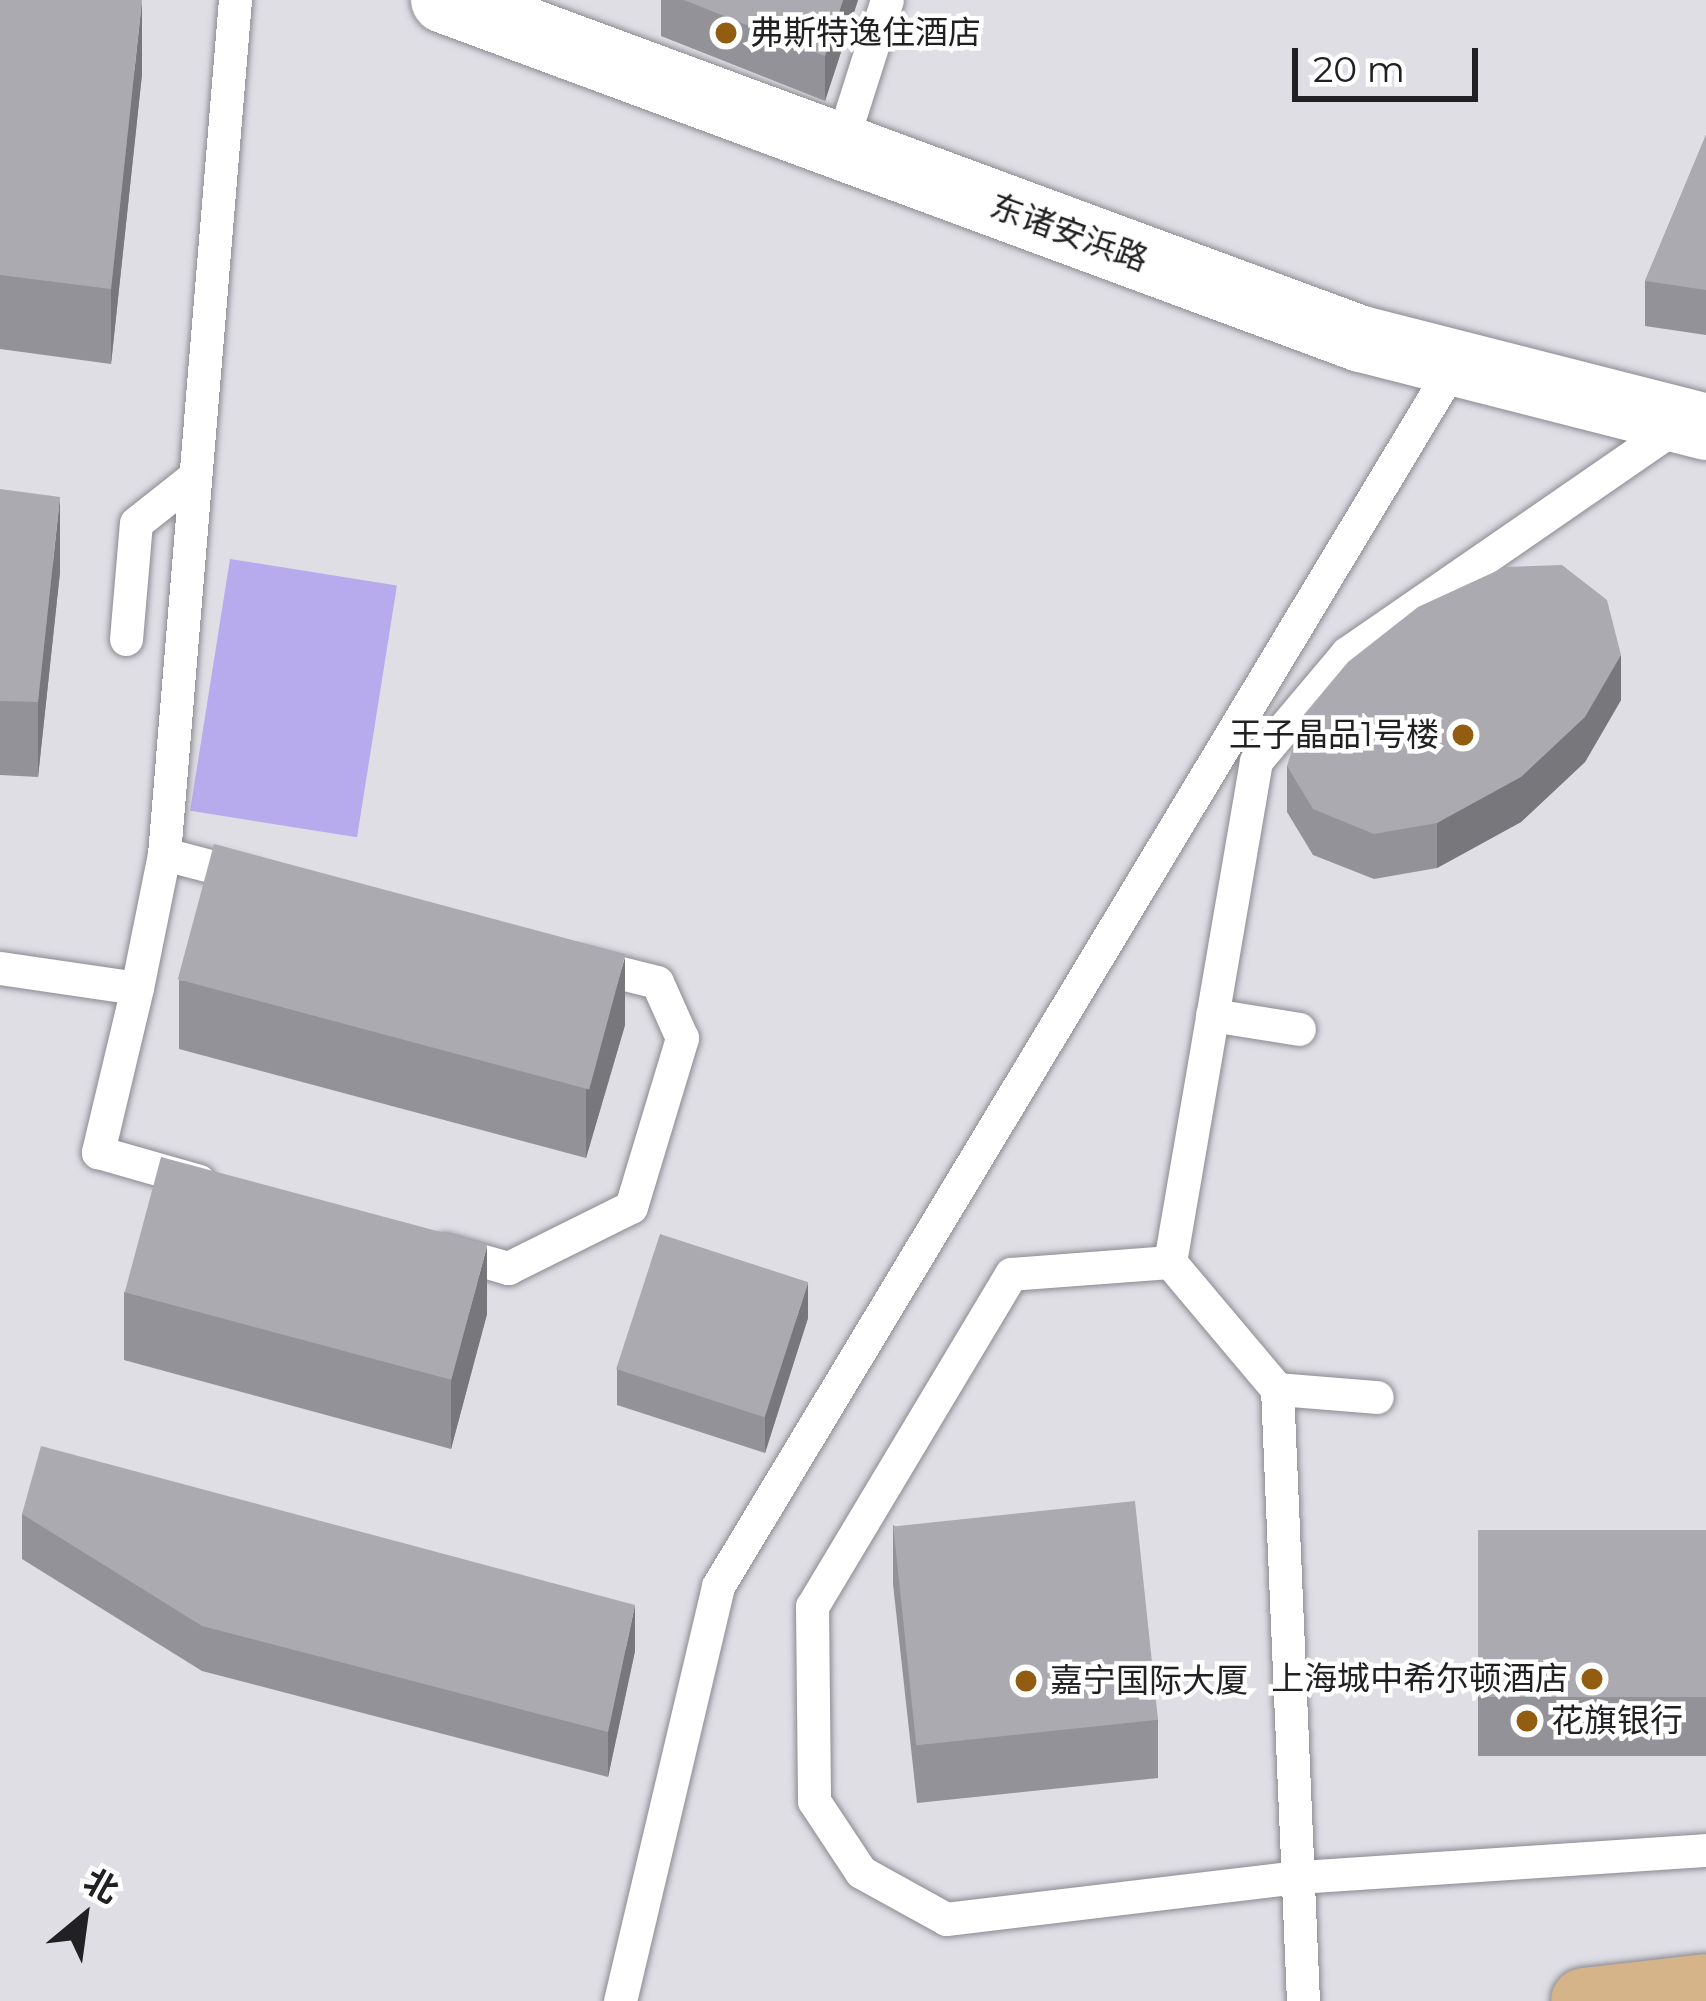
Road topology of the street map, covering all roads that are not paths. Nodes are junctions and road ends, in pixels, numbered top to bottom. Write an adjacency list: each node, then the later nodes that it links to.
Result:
1 (235, 0): 7 (lane)
2 (444, 0): 4 (street, 东诸安浜路)
3 (887, 0): 4 (lane)
4 (839, 150): 5 (street, 东诸安浜路)
5 (1455, 363): 6 (street, 东诸安浜路); 24 (lane)
6 (1693, 425): 14 (lane)
7 (195, 476): 8 (lane); 9 (lane)
8 (126, 640)
9 (164, 854): 10 (lane); 13 (lane)
10 (298, 889)
11 (545, 953): 17 (lane)
12 (0, 968): 13 (lane)
13 (137, 988): 16 (lane)
14 (1212, 1015): 15 (lane); 18 (lane)
15 (1299, 1028)
16 (235, 1191)
17 (417, 1242)
18 (1170, 1262): 19 (lane); 22 (lane)
19 (1277, 1389): 20 (lane); 22 (lane)
20 (1377, 1397)
21 (1706, 1850): 22 (lane)
22 (1299, 1877): 25 (lane)
23 (1706, 1987): 26 (main road)
24 (620, 2001)
25 (1304, 2001)
26 (1583, 2001)

